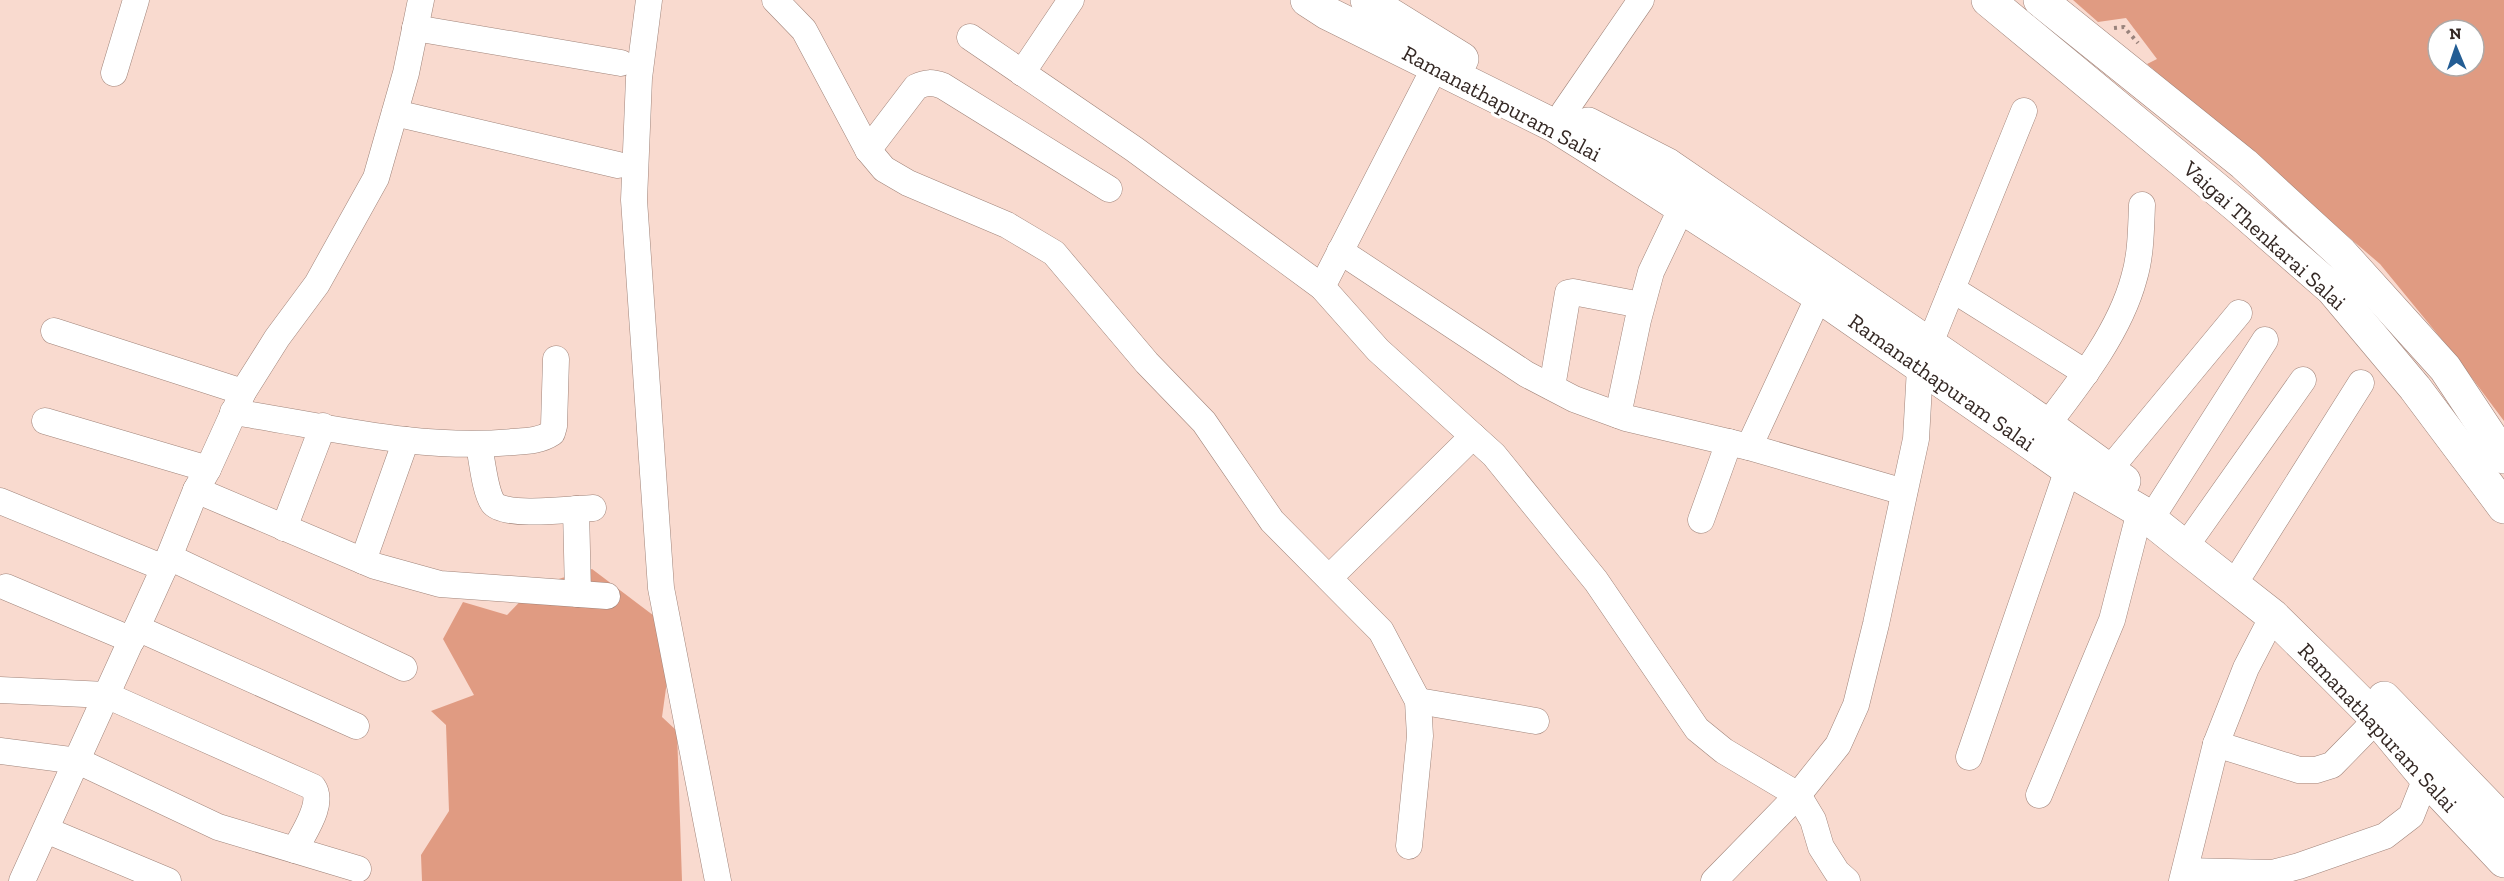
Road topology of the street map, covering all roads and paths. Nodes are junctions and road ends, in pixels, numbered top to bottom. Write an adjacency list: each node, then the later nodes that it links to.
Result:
1 (136, 0): 15 (street)
2 (421, 0): 11 (street)
3 (649, 0): 91 (street)
4 (775, 0): 20 (street)
5 (1071, 0): 16 (street)
6 (1307, 0): 14 (main road, Ramanathapuram Salai)
7 (1641, 0): 18 (street)
8 (1988, 0): 54 (main road, Vaigai Thenkarai Salai)
9 (2040, 0): 48 (main road, Vaigai Thenkarai Salai)
10 (1384, 4): 18 (main road, Ramanathapuram Salai)
11 (415, 28): 13 (street); 19 (street)
12 (970, 37): 16 (street)
13 (621, 63)
14 (1435, 67): 24 (main road, Ramanathapuram Salai); 25 (street)
15 (114, 73)
16 (1022, 73): 26 (street)
17 (2024, 111): 27 (street)
18 (1564, 112): 33 (main road, Ramanathapuram Salai)
19 (394, 113): 21 (street); 39 (street)
20 (868, 150): 22 (street); 62 (street)
21 (618, 165)
22 (1109, 189)
23 (2142, 205): 35 (street)
24 (1682, 207): 28 (main road, Ramanathapuram Salai); 29 (street)
25 (1340, 251): 26 (street); 38 (street)
26 (1322, 287): 44 (street)
27 (1952, 289): 33 (street); 35 (street)
28 (1819, 296): 33 (main road, Ramanathapuram Salai); 47 (street)
29 (1641, 305): 38 (street); 40 (street)
30 (2239, 314): 50 (street)
31 (54, 332): 39 (street)
32 (2265, 340): 55 (street)
33 (1924, 356): 42 (main road, Ramanathapuram Salai); 49 (main road, Ramanathapuram Salai); 52 (street)
34 (556, 359): 46 (street)
35 (2086, 373): 42 (street)
36 (2303, 380): 58 (street)
37 (2361, 383): 61 (street)
38 (1552, 387): 40 (street)
39 (238, 402): 43 (street); 51 (street)
40 (1618, 414): 47 (street)
41 (45, 421): 51 (street)
42 (2047, 425): 50 (main road, Ramanathapuram Salai)
43 (323, 426): 45 (street); 57 (street)
44 (1473, 436): 62 (street); 80 (street)
45 (406, 440): 46 (street); 59 (street)
46 (479, 445): 64 (street)
47 (1739, 445): 52 (street); 56 (street)
48 (2504, 457)
49 (2068, 469): 55 (main road, Ramanathapuram Salai); 77 (street)
50 (2109, 470): 55 (main road, Ramanathapuram Salai)
51 (202, 480): 57 (street); 60 (street)
52 (1904, 492): 80 (street)
53 (0, 501): 60 (street)
54 (2504, 507)
55 (2149, 509): 58 (main road, Ramanathapuram Salai); 66 (main road, Ramanathapuram Salai); 81 (street)
56 (1701, 520)
57 (284, 528): 59 (street)
58 (2195, 533): 61 (main road, Ramanathapuram Salai)
59 (363, 561): 64 (street)
60 (166, 563): 67 (street); 68 (street)
61 (2243, 570): 72 (main road, Ramanathapuram Salai)
62 (1329, 578): 71 (street)
63 (6, 587): 67 (street)
64 (578, 594): 65 (street)
65 (607, 596)
66 (2273, 616): 72 (main road, Ramanathapuram Salai); 75 (street)
67 (135, 634): 70 (street); 74 (street)
68 (404, 668)
69 (0, 690): 70 (street)
70 (106, 695): 78 (street); 85 (street)
71 (1418, 701): 73 (street); 84 (street)
72 (2386, 713): 75 (street); 79 (main road, Ramanathapuram Salai); 82 (main road, Ramanathapuram Salai)
73 (1536, 721)
74 (356, 726)
75 (2216, 744): 88 (street)
76 (0, 751): 78 (street)
77 (1969, 757)
78 (78, 761): 83 (street); 85 (street)
79 (2426, 778): 86 (main road, Ramanathapuram Salai); 88 (street)
80 (1798, 795): 92 (street); 93 (street)
81 (2039, 795)
82 (2504, 822)
83 (46, 830): 89 (street); 90 (street)
84 (1409, 846)
85 (295, 850): 87 (street)
86 (2504, 861)
87 (358, 868)
88 (2183, 876)
89 (22, 881)
90 (168, 881)
91 (718, 881)
92 (1714, 881)
93 (1847, 881)

